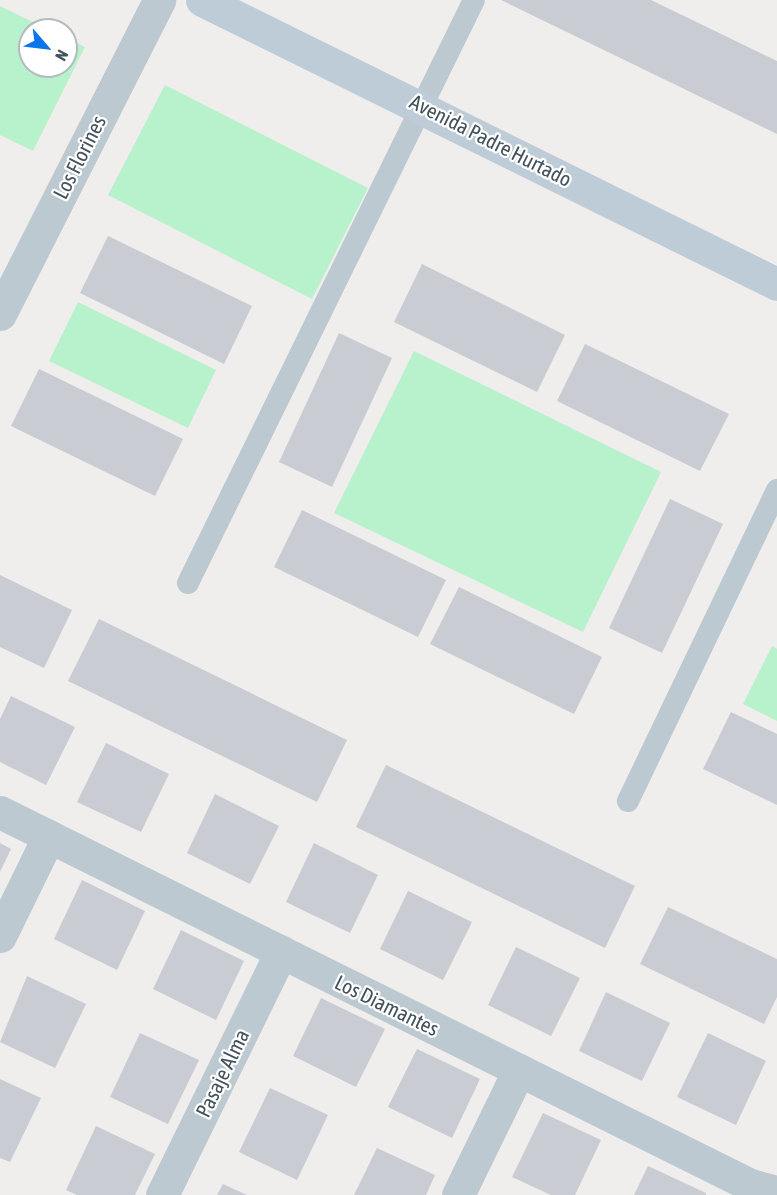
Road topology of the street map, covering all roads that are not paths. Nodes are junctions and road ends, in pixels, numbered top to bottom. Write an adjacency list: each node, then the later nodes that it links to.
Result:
1 (159, 0): 6 (street, Los Florines)
2 (202, 0): 4 (main road, Avenida Padre Hurtado)
3 (474, 0): 4 (lane)
4 (422, 105): 5 (main road, Avenida Padre Hurtado); 8 (lane)
5 (777, 284)
6 (0, 314)
7 (777, 490): 9 (lane)
8 (188, 583)
9 (628, 801)
10 (0, 812): 11 (street, Los Diamantes)
11 (49, 836): 12 (street); 13 (street, Los Diamantes)
12 (0, 936)
13 (281, 952): 14 (street, Los Diamantes); 16 (street, Pasaje Alma)
14 (519, 1070): 15 (street, Los Diamantes); 17 (street)
15 (777, 1192)
16 (162, 1195)
17 (458, 1195)

